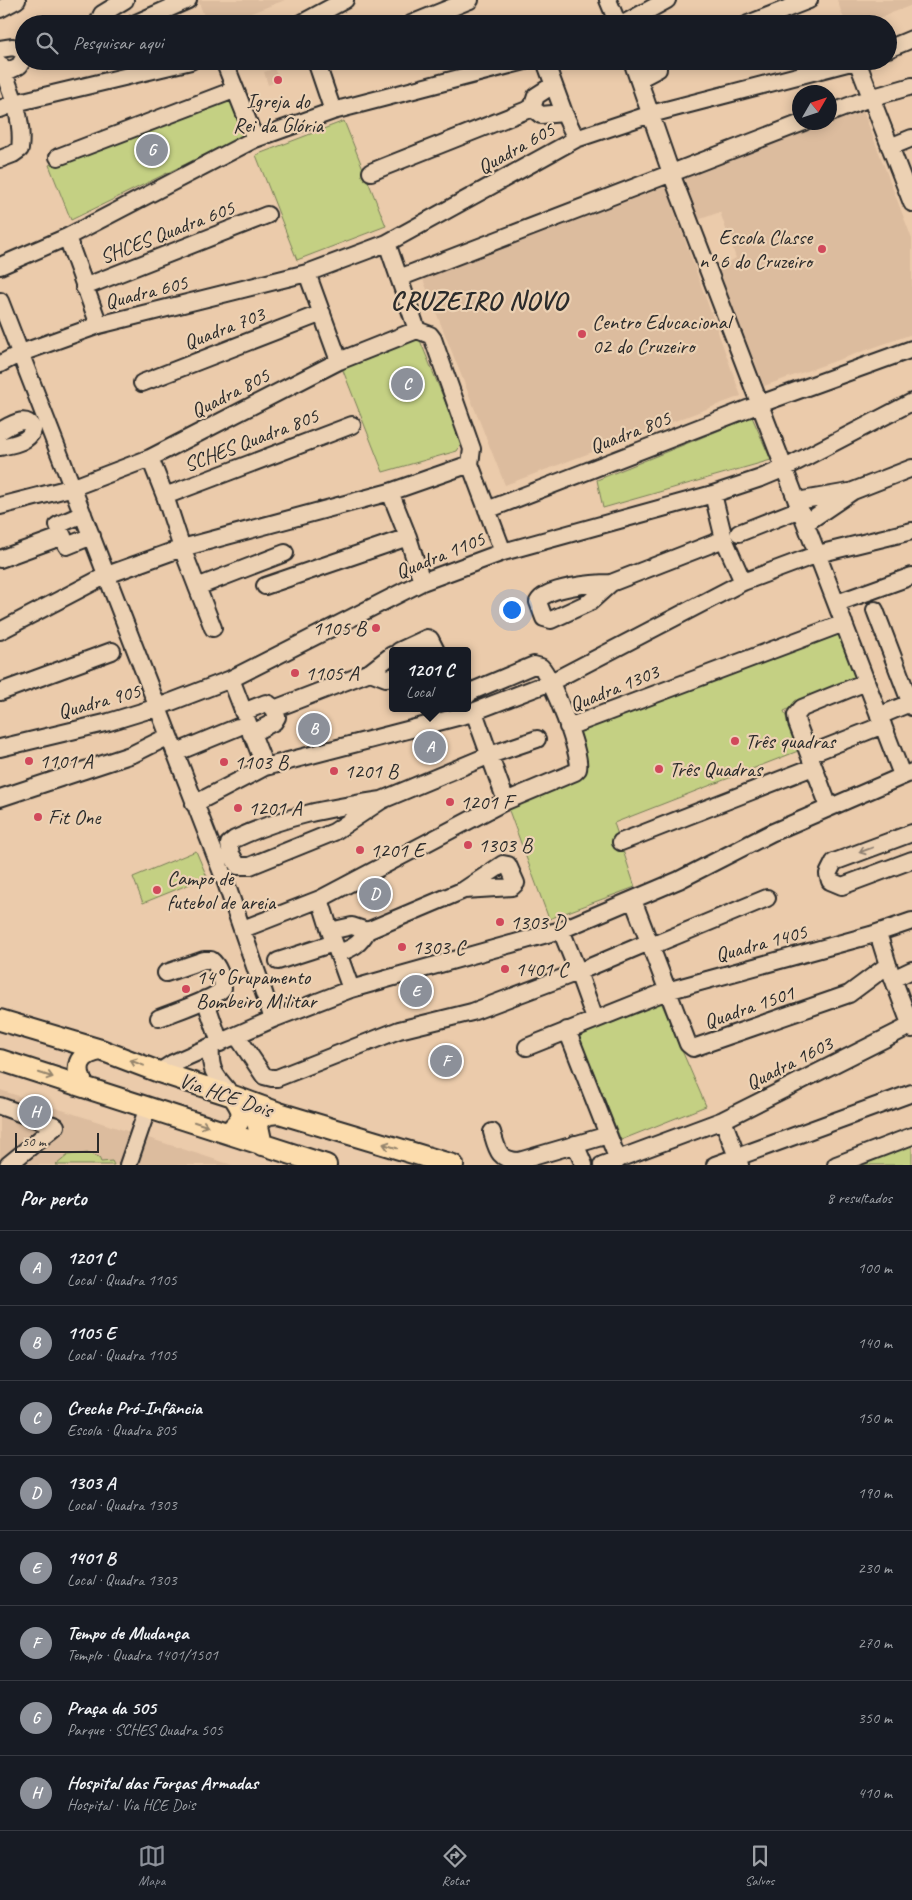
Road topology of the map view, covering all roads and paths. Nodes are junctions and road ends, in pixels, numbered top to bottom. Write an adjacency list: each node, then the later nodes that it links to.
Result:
1 (17, 0): 9 (street)
2 (125, 0): 10 (street)
3 (188, 0): 11 (street)
4 (345, 0): 12 (street)
5 (470, 0): 13 (street)
6 (608, 0): 14 (street)
7 (667, 0): 15 (street)
8 (809, 0): 16 (street)
9 (0, 9)
10 (102, 15)
11 (154, 15)
12 (318, 15)
13 (433, 15)
14 (614, 15)
15 (640, 15)
16 (771, 15)
17 (912, 39): 18 (street)
18 (897, 45)
19 (15, 48): 20 (street)
20 (0, 49)
21 (15, 66): 22 (street)
22 (2, 68): 37 (street)
23 (154, 70): 37 (street)
24 (227, 70): 35 (street)
25 (319, 70): 41 (street)
26 (491, 70): 41 (street)
27 (548, 70): 33 (street, Quadra 605)
28 (636, 70): 32 (street)
29 (656, 70): 32 (street)
30 (821, 70): 43 (street)
31 (859, 70): 36 (street)
32 (639, 79): 43 (street)
33 (553, 85): 38 (street, Quadra 605); 42 (street, Quadra 605)
34 (912, 86): 36 (street)
35 (234, 90): 46 (street); 49 (street)
36 (870, 98): 40 (street); 48 (street)
37 (16, 103): 39 (street); 50 (street)
38 (532, 108): 42 (street, Quadra 605); 51 (street)
39 (0, 109)
40 (837, 110)
41 (333, 111): 46 (street)
42 (564, 113): 47 (street, Quadra 605)
43 (651, 114): 47 (street); 52 (street)
44 (792, 127): 52 (street)
45 (912, 138): 48 (street)
46 (255, 139): 55 (street)
47 (576, 139): 56 (street, Quadra 605)
48 (890, 147): 53 (street)
49 (58, 157)
50 (0, 159)
51 (371, 172)
52 (671, 173): 59 (street); 71 (street)
53 (912, 203)
54 (267, 215): 60 (street, SHCES Quadra 605)
55 (67, 238): 57 (street); 60 (street, Quadra 605)
56 (386, 243): 58 (street, Quadra 605); 59 (street)
57 (0, 266)
58 (307, 273): 62 (street); 63 (street, Quadra 605)
59 (399, 278): 64 (street)
60 (84, 287): 63 (street, Quadra 605)
61 (0, 301): 66 (street)
62 (322, 313): 67 (street); 69 (street, Quadra 703)
63 (99, 325): 66 (street)
64 (417, 330): 67 (street, Quadra 805); 76 (street)
65 (912, 349): 71 (street, Quadra 805)
66 (21, 353): 68 (street); 79 (street)
67 (339, 361): 75 (street, Quadra 805)
68 (0, 364)
69 (142, 383)
70 (912, 402): 77 (street, Quadra 1105)
71 (760, 404): 77 (street); 85 (street, Quadra 805)
72 (352, 425): 83 (street, SCHES Quadra 805)
73 (0, 431): 74 (street)
74 (0, 447)
75 (150, 458): 79 (street); 83 (street)
76 (470, 464): 81 (street); 85 (street)
77 (785, 468): 82 (street, Quadra 1105); 86 (street)
78 (912, 468): 80 (street)
79 (74, 487): 84 (street); 87 (street, Quadra 905)
80 (853, 491): 86 (street); 86 (street)
81 (390, 492): 91 (street); 93 (street)
82 (713, 494): 92 (street); 94 (street, Quadra 1105)
83 (165, 496): 93 (street)
84 (0, 506)
85 (487, 510): 94 (street)
86 (801, 511): 92 (street); 96 (street)
87 (83, 514): 89 (street); 90 (street, Quadra 905)
88 (912, 530): 96 (street)
89 (63, 536): 90 (street); 97 (street)
90 (92, 536): 98 (street, Quadra 905)
91 (408, 536): 100 (street); 103 (street)
92 (732, 536): 101 (street); 102 (street)
93 (182, 548): 98 (street); 104 (street)
94 (503, 552): 100 (street, Quadra 1105)
95 (285, 553): 104 (street)
96 (818, 554): 101 (street); 105 (street)
97 (0, 559)
98 (107, 575): 109 (street); 122 (street, Quadra 905)
99 (912, 576): 105 (street)
100 (422, 582): 116 (street, Quadra 1105)
101 (743, 582): 117 (street)
102 (611, 583)
103 (266, 586)
104 (197, 587): 108 (street)
105 (837, 603): 107 (street)
106 (875, 610): 121 (street)
107 (844, 623): 118 (street); 129 (street, Quadra 1303)
108 (213, 628)
109 (0, 631)
110 (408, 647): 111 (street)
111 (434, 647)
112 (112, 651): 119 (street)
113 (389, 657): 114 (street)
114 (370, 672): 115 (street); 123 (street)
115 (389, 678)
116 (231, 679): 122 (street, Quadra 1105); 128 (street)
117 (551, 682): 120 (street); 124 (street); 129 (street)
118 (866, 682): 127 (street); 137 (street)
119 (0, 692)
120 (471, 694)
121 (911, 705): 127 (street)
122 (158, 707): 130 (street); 132 (street, Quadra 905)
123 (274, 710): 128 (street); 128 (street)
124 (471, 710)
125 (463, 712): 136 (street)
126 (471, 712): 135 (street)
127 (881, 720): 133 (street); 138 (street)
128 (244, 724): 134 (street); 136 (street)
129 (568, 727): 141 (street, Quadra 1303)
130 (169, 736): 134 (street); 139 (street)
131 (537, 739): 135 (street)
132 (0, 748)
133 (820, 750)
134 (175, 753): 142 (street)
135 (490, 755): 140 (street); 141 (street)
136 (265, 767): 142 (street)
137 (813, 767): 143 (street); 145 (street)
138 (907, 774): 143 (street)
139 (0, 798)
140 (382, 800): 140 (street)
141 (506, 801): 149 (street, Quadra 1303)
142 (194, 804): 152 (street)
143 (829, 807): 150 (street)
144 (912, 833): 146 (street, one-way to 146)
145 (621, 842)
146 (912, 860)
147 (464, 890): 154 (street)
148 (767, 898): 157 (street, Quadra 1405)
149 (320, 900): 152 (street, Quadra 1303); 156 (street)
150 (633, 900): 153 (street); 157 (street)
151 (912, 920): 155 (street, Quadra 1405)
152 (243, 929): 167 (street)
153 (561, 930): 160 (street); 163 (street)
154 (367, 931): 156 (street); 156 (street)
155 (878, 933): 161 (street); 164 (street, Quadra 1405)
156 (334, 942): 158 (street); 163 (street)
157 (646, 946): 160 (street, Quadra 1405); 164 (street)
158 (278, 961)
159 (912, 970): 161 (street, Quadra 1501)
160 (578, 972): 168 (street); 172 (street, Quadra 1405)
161 (890, 972): 164 (street, Quadra 1501); 170 (street)
162 (166, 973): 165 (street)
163 (352, 989): 167 (street)
164 (667, 991): 168 (street)
165 (205, 1000): 166 (street); 173 (street)
166 (159, 1018)
167 (273, 1019): 172 (street)
168 (595, 1019): 171 (street)
169 (0, 1020): 175 (main road, Via HCE Dois)
170 (912, 1026): 184 (street, Quadra 1603)
171 (567, 1030): 174 (street); 187 (street)
172 (237, 1036): 173 (street)
173 (216, 1045): 177 (street); 180 (street)
174 (527, 1047)
175 (101, 1050): 177 (main road, Via HCE Dois, one-way to 175); 178 (main road)
176 (0, 1060): 178 (main road, Via HCE Dois, one-way to 178)
177 (159, 1072): 180 (main road, Via HCE Dois)
178 (84, 1088): 182 (main road, Via HCE Dois)
179 (912, 1094): 192 (street)
180 (233, 1096): 183 (main road, Via HCE Dois); 186 (main road)
181 (0, 1106): 193 (street)
182 (148, 1107): 186 (main road, Via HCE Dois, one-way to 186); 194 (street)
183 (279, 1114): 190 (main road); 196 (main road, Via HCE Dois, one-way to 183)
184 (723, 1120): 191 (street); 192 (street)
185 (492, 1132): 189 (street)
186 (228, 1133): 190 (main road, Via HCE Dois)
187 (608, 1135): 189 (street); 191 (street)
188 (912, 1136): 200 (street)
189 (575, 1144): 197 (street)
190 (262, 1145): 195 (main road, Via HCE Dois)
191 (618, 1160): 198 (street)
192 (739, 1161): 199 (street)
193 (8, 1165)
194 (128, 1165)
195 (326, 1165)
196 (453, 1165)
197 (584, 1165)
198 (602, 1165)
199 (715, 1165)
200 (836, 1165)

